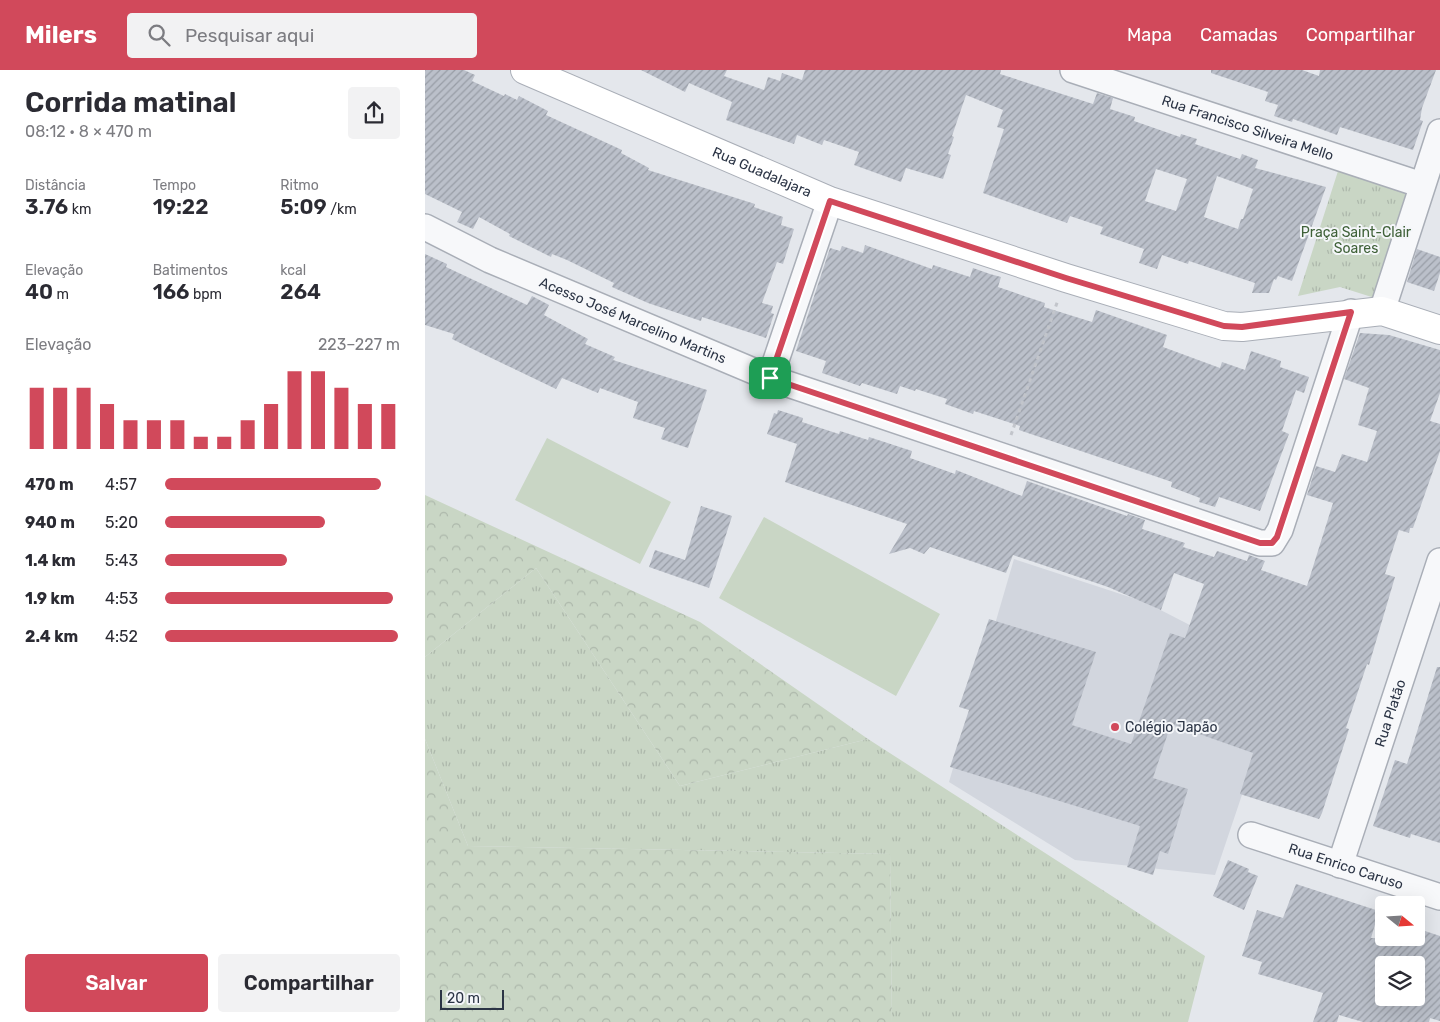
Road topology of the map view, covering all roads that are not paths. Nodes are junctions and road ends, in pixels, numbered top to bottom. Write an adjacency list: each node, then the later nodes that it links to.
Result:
1 (525, 70): 5 (main road, Rua Guadalajara)
2 (1073, 70): 4 (street, Rua Francisco Silveira Mello)
3 (1440, 132): 4 (street)
4 (1422, 185): 7 (street)
5 (830, 201): 8 (main road, Rua Guadalajara); 10 (street)
6 (425, 226): 10 (street, Acesso José Marcelino Martins)
7 (1382, 310): 8 (main road, Rua Guadalajara); 9 (main road, Rua Guadalajara)
8 (1351, 312): 10 (street, Acesso José Marcelino Martins)
9 (1440, 330)
10 (770, 378)
11 (1440, 561): 13 (street, Rua Platão)
12 (1251, 835): 13 (street, Rua Enrico Caruso)
13 (1340, 865): 14 (street, Rua Enrico Caruso)
14 (1440, 897)

